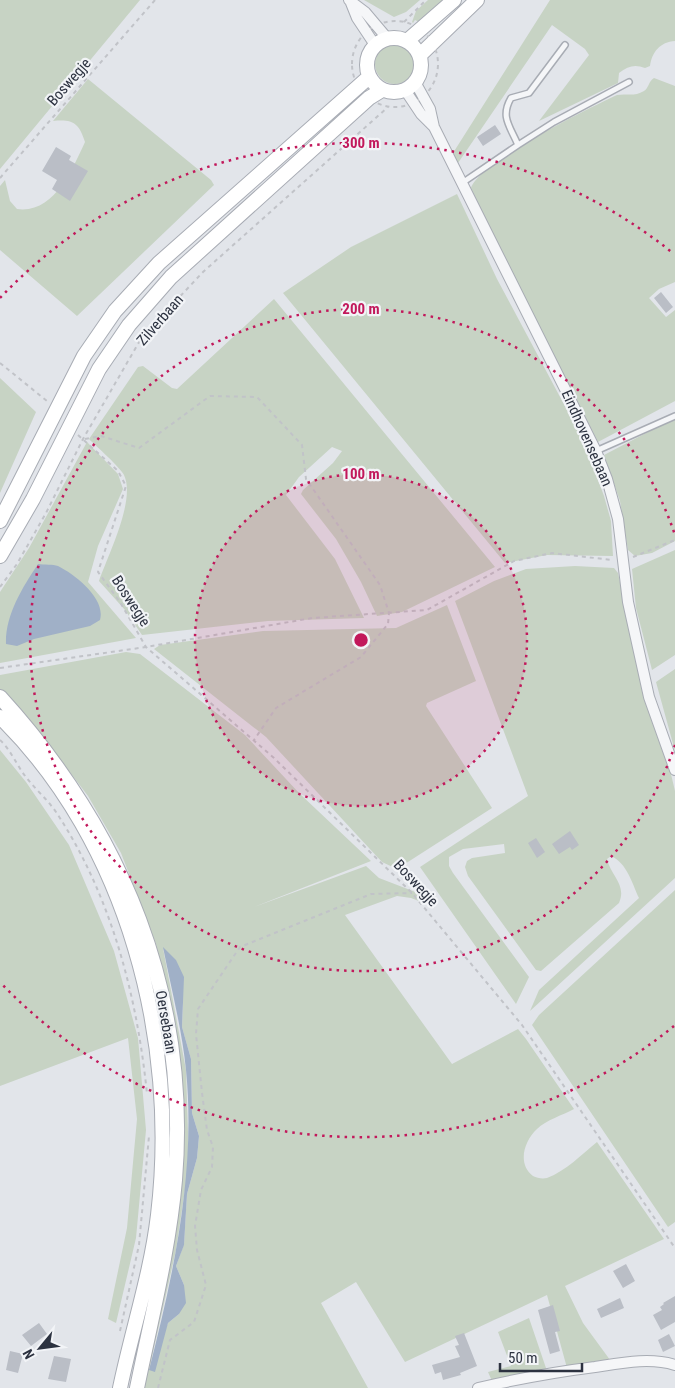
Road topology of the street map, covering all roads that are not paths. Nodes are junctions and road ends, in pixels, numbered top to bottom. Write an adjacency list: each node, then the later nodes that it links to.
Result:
1 (454, 0): 5 (main road)
2 (477, 0): 8 (main road)
3 (350, 1): 4 (street); 6 (street)
4 (387, 38): 5 (main road); 6 (main road)
5 (407, 41): 8 (main road)
6 (375, 45): 9 (main road)
7 (565, 45): 13 (lane)
8 (420, 55): 11 (main road)
9 (369, 77): 12 (main road); 17 (main road)
10 (629, 82): 13 (lane)
11 (410, 86): 12 (main road); 14 (street, Eindhovensebaan)
12 (382, 90): 18 (main road, Zilverbaan)
13 (518, 145): 14 (lane)
14 (462, 183): 16 (street, Eindhovensebaan)
15 (675, 416): 16 (lane)
16 (596, 451): 21 (street, Eindhovensebaan)
17 (0, 521)
18 (0, 556)
19 (0, 697): 24 (main road, Oersebaan)
20 (0, 717): 23 (main road, Oersebaan)
21 (675, 770)
22 (675, 1365): 25 (street)
23 (120, 1388)
24 (137, 1388)
25 (478, 1388)

